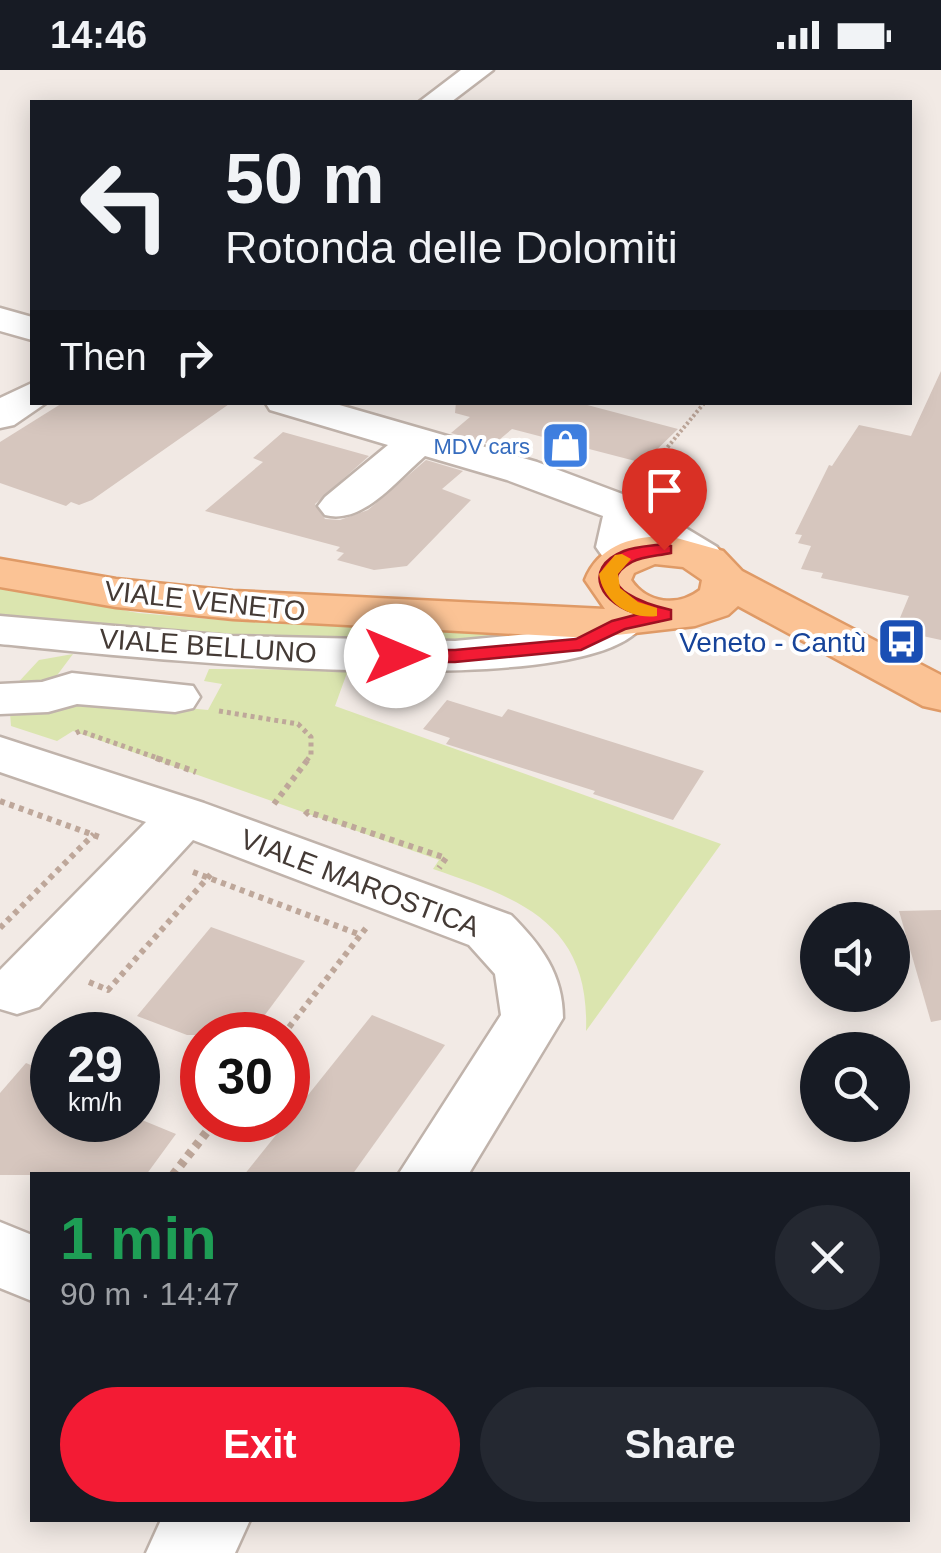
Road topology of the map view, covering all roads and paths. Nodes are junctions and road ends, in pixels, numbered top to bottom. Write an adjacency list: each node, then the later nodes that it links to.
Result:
1 (479, 70): 2 (street)
2 (436, 100)
3 (0, 319): 4 (street)
4 (30, 328)
5 (30, 396): 8 (street)
6 (294, 405): 9 (street, VIALE VENETO)
7 (702, 405): 10 (path)
8 (0, 416)
9 (418, 441): 10 (street, VIALE VENETO); 11 (street)
10 (583, 491): 12 (street, VIALE VENETO)
11 (340, 506)
12 (626, 510): 13 (street, VIALE VENETO); 15 (street)
13 (713, 568): 15 (main road); 15 (main road); 17 (main road, VIALE VENETO)
14 (0, 572): 15 (main road, VIALE VENETO)
15 (609, 608): 16 (street, VIALE BELLUNO); 17 (main road, VIALE VENETO)
16 (4, 636)
17 (865, 653): 18 (main road, VIALE VENETO)
18 (941, 694)
19 (175, 697): 20 (street); 22 (path)
20 (0, 698)
21 (0, 754): 23 (street, VIALE MAROSTICA)
22 (277, 801)
23 (158, 806): 24 (street, VIALE MAROSTICA); 25 (path); 26 (street)
24 (405, 898): 27 (path); 30 (street, VIALE MAROSTICA)
25 (0, 928)
26 (17, 990)
27 (300, 1012)
28 (199, 1142): 29 (path)
29 (175, 1172)
30 (434, 1172)
31 (0, 1253): 32 (street)
32 (30, 1269)
33 (208, 1522): 34 (street)
34 (187, 1553)

